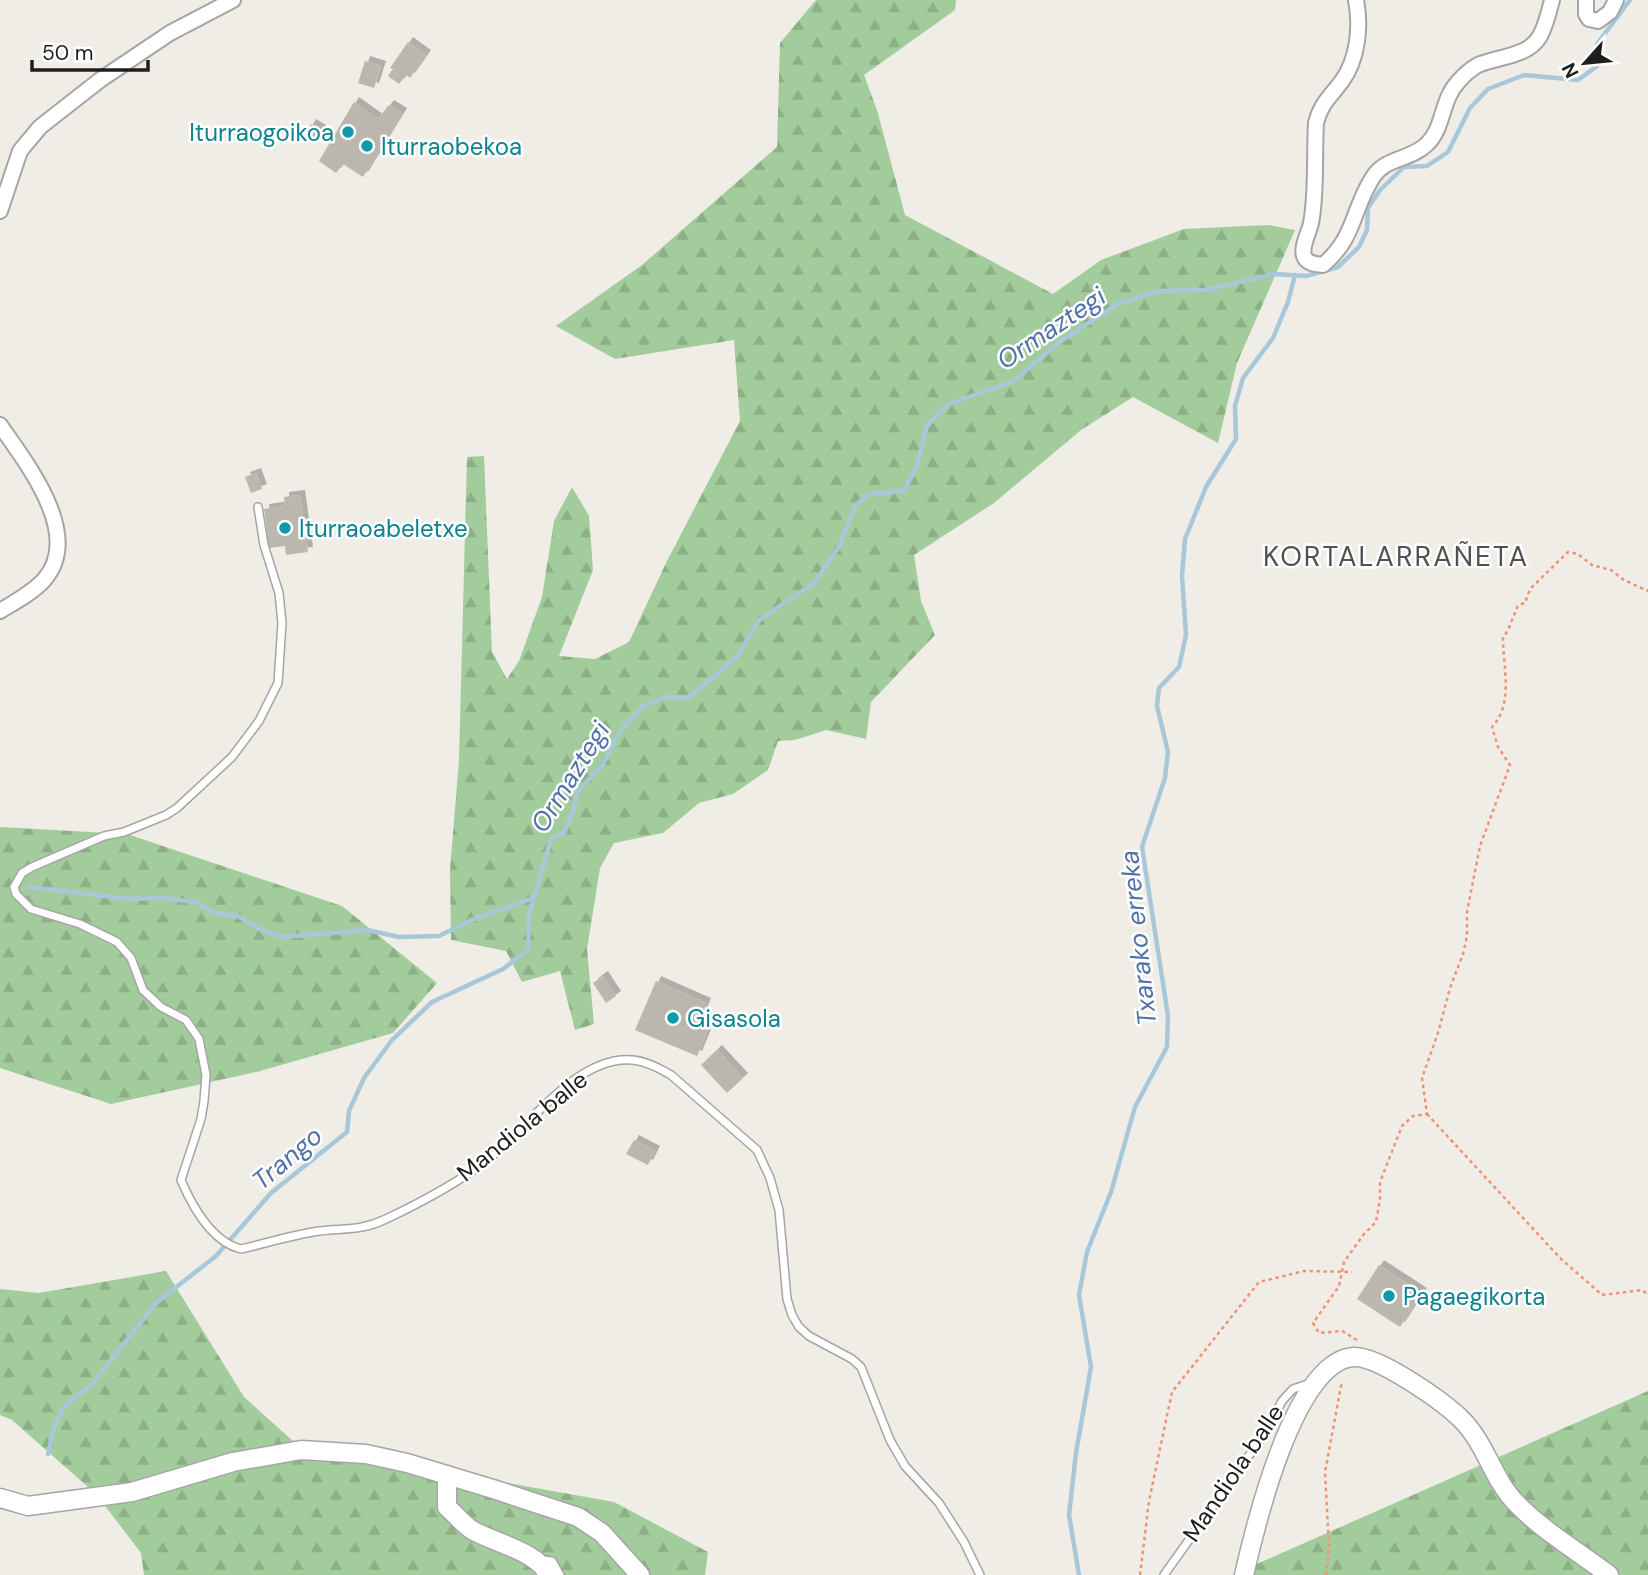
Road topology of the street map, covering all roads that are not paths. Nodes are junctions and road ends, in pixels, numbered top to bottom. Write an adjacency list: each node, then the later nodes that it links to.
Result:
1 (233, 0): 6 (street)
2 (1356, 0): 3 (street)
3 (1552, 0)
4 (1586, 0): 5 (street)
5 (1616, 0)
6 (0, 211)
7 (0, 425): 9 (street)
8 (258, 507): 17 (lane, Mandiola balle)
9 (0, 611)
10 (1312, 1383): 18 (lane, Mandiola balle); 19 (street); 20 (street)
11 (447, 1475): 12 (street); 13 (street); 16 (street)
12 (0, 1498)
13 (534, 1559): 14 (street); 15 (lane)
14 (548, 1575)
15 (560, 1575)
16 (640, 1575)
17 (980, 1575)
18 (1164, 1575)
19 (1244, 1575)
20 (1609, 1575)

